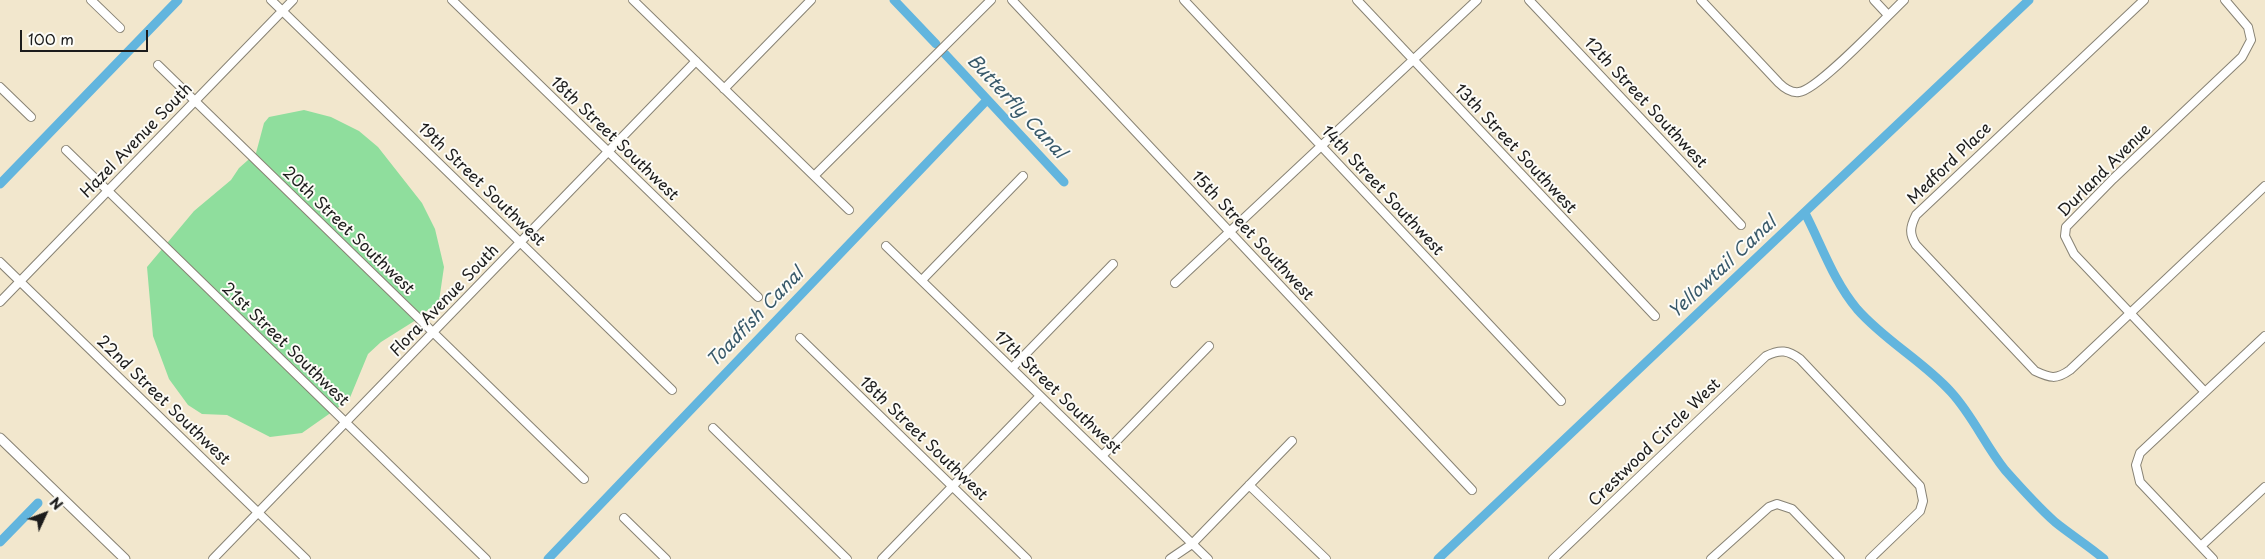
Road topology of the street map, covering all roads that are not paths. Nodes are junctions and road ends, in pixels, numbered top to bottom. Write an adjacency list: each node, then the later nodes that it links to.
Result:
1 (91, 0): 20 (street)
2 (271, 0): 18 (street, 19th Street Southwest)
3 (293, 0): 18 (street, Hazel Avenue South)
4 (452, 0): 30 (street, 18th Street Southwest)
5 (634, 0): 22 (street)
6 (811, 0): 25 (street)
7 (991, 0): 31 (street)
8 (1012, 0): 37 (street, 15th Street Southwest)
9 (1184, 0): 28 (street, 14th Street Southwest)
10 (1356, 0): 21 (street, 13th Street Southwest)
11 (1477, 0): 21 (street)
12 (1529, 0): 36 (street, 12th Street Southwest)
13 (1701, 0): 19 (street)
14 (1874, 0): 19 (street)
15 (1904, 0): 19 (street)
16 (2144, 0): 47 (street, Medford Place)
17 (2225, 0): 47 (street, Durland Avenue)
18 (282, 11): 26 (street, Hazel Avenue South); 38 (street, 19th Street Southwest)
19 (1888, 15)
20 (120, 28)
21 (1413, 60): 28 (street); 48 (street, 13th Street Southwest)
22 (696, 61): 25 (street); 30 (street, Flora Avenue South)
23 (158, 65): 26 (street, 20th Street Southwest)
24 (0, 87): 27 (street)
25 (724, 89): 31 (street)
26 (195, 101): 34 (street, Hazel Avenue South); 49 (street, 20th Street Southwest)
27 (31, 117)
28 (1321, 146): 37 (street); 57 (street, 14th Street Southwest)
29 (66, 150): 34 (street, 21st Street Southwest)
30 (608, 152): 38 (street, Flora Avenue South); 45 (street, 18th Street Southwest)
31 (814, 176): 35 (street)
32 (1023, 176): 42 (street)
33 (2265, 186): 47 (street)
34 (107, 192): 43 (street, Hazel Avenue South); 58 (street, 21st Street Southwest)
35 (848, 210)
36 (1741, 225)
37 (1230, 232): 44 (street); 67 (street, 15th Street Southwest)
38 (521, 242): 49 (street, Flora Avenue South); 54 (street, 19th Street Southwest)
39 (886, 246): 42 (street, 17th Street Southwest)
40 (0, 262): 43 (street, 22nd Street Southwest)
41 (1113, 264): 53 (street)
42 (922, 280): 53 (street, 17th Street Southwest)
43 (20, 281): 46 (street, Hazel Avenue South); 68 (street, 22nd Street Southwest)
44 (1175, 283)
45 (758, 297)
46 (0, 302)
47 (2130, 313): 55 (street, Durland Avenue)
48 (1654, 316)
49 (433, 333): 58 (street, Flora Avenue South); 63 (street, 20th Street Southwest)
50 (2265, 336): 55 (street)
51 (800, 338): 65 (street, 18th Street Southwest)
52 (1209, 346): 62 (street)
53 (1012, 368): 56 (street, 17th Street Southwest)
54 (672, 390)
55 (2206, 392): 71 (street)
56 (1040, 396): 62 (street, 17th Street Southwest); 65 (street)
57 (1561, 401)
58 (345, 423): 68 (street, Flora Avenue South); 75 (street, 21st Street Southwest)
59 (713, 428): 77 (street)
60 (0, 438): 72 (street)
61 (1292, 441): 64 (street)
62 (1102, 456): 70 (street, 17th Street Southwest)
63 (584, 478)
64 (1249, 485): 70 (street); 82 (street)
65 (952, 486): 78 (street); 79 (street, 18th Street Southwest)
66 (2265, 487): 71 (street)
67 (1472, 490)
68 (258, 512): 73 (street, Flora Avenue South); 74 (street, 22nd Street Southwest)
69 (624, 518): 76 (street)
70 (1192, 544): 80 (street); 81 (street, 17th Street Southwest)
71 (2201, 546): 87 (street)
72 (125, 559)
73 (213, 559)
74 (306, 559)
75 (486, 559)
76 (666, 559)
77 (847, 559)
78 (882, 559)
79 (1027, 559)
80 (1170, 559)
81 (1208, 559)
82 (1326, 559)
83 (1553, 559): 86 (street, Crestwood Circle West)
84 (1711, 559): 85 (street)
85 (1840, 559)
86 (1870, 559)
87 (2213, 559)

